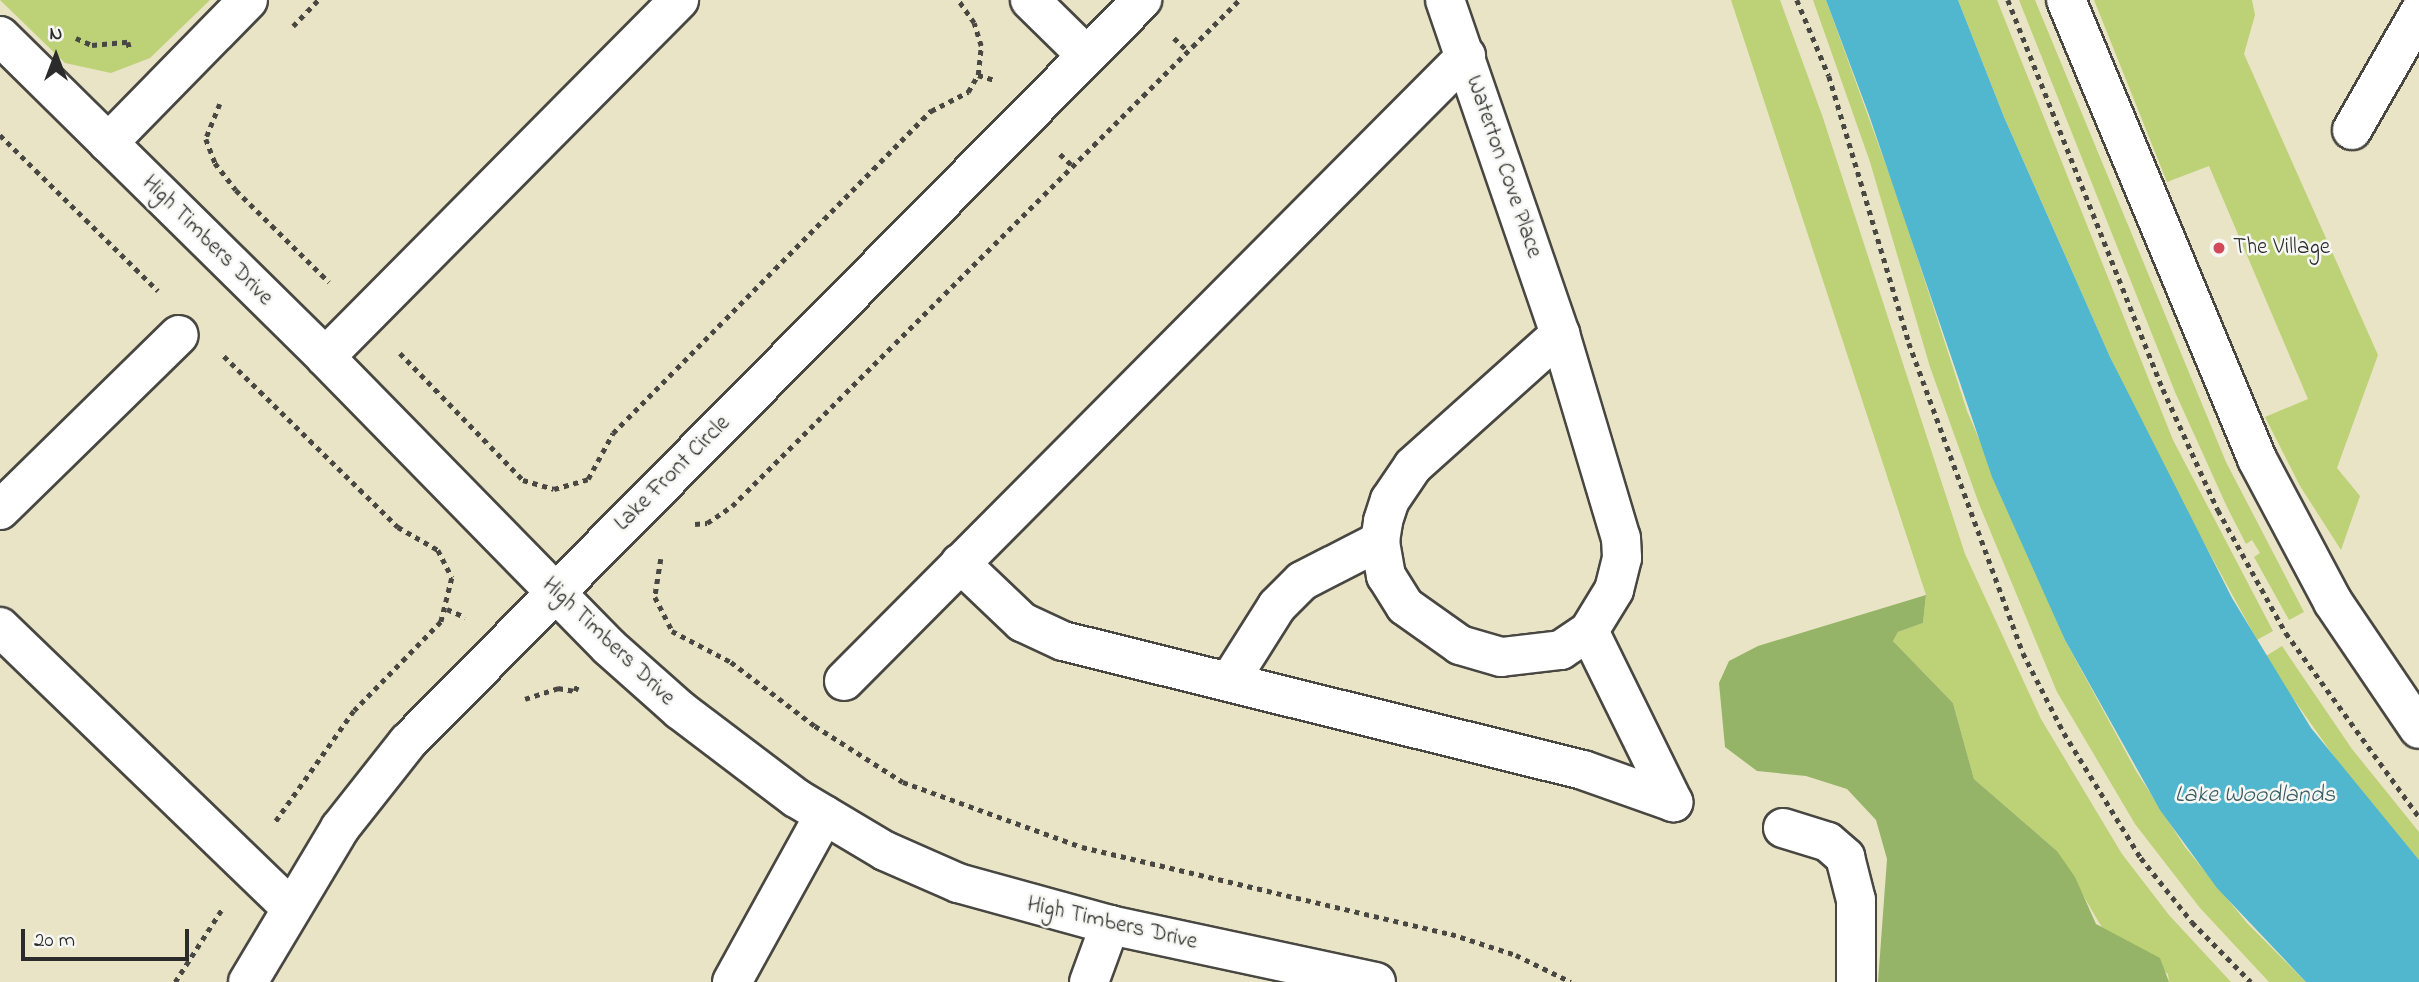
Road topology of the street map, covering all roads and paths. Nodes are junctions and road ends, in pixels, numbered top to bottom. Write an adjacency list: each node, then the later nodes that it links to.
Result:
1 (248, 0): 19 (street)
2 (318, 0): 12 (path)
3 (679, 0): 22 (street)
4 (958, 0): 22 (path)
5 (1030, 0): 14 (street)
6 (1142, 0): 14 (street, Lake Front Circle)
7 (1445, 0): 15 (street, Waterton Cove Place)
8 (1797, 0): 50 (path)
9 (2008, 0): 20 (path)
10 (2066, 0): 37 (street)
11 (2419, 13): 17 (street)
12 (290, 28)
13 (0, 37): 19 (street, High Timbers Drive)
14 (1086, 55): 29 (street, Lake Front Circle)
15 (1466, 56): 23 (street, Waterton Cove Place); 28 (street)
16 (226, 94): 22 (path)
17 (2352, 130)
18 (0, 135): 21 (path)
19 (108, 143): 25 (street, High Timbers Drive)
20 (2081, 182)
21 (174, 318): 26 (street)
22 (365, 318): 25 (street)
23 (1560, 334): 27 (street, Waterton Cove Place); 32 (street, Waterton Cove Place)
24 (219, 351): 40 (path)
25 (325, 357): 29 (street, High Timbers Drive)
26 (0, 510)
27 (1380, 541): 32 (street, Waterton Cove Place); 35 (street)
28 (960, 563): 34 (street); 35 (street)
29 (555, 593): 33 (street, High Timbers Drive); 41 (street, Lake Front Circle)
30 (658, 607): 33 (path)
31 (0, 627): 40 (street)
32 (1589, 632): 35 (street)
33 (609, 647): 36 (path); 38 (street, High Timbers Drive)
34 (844, 681)
35 (1229, 682)
36 (520, 703)
37 (2419, 729)
38 (824, 815): 42 (street, High Timbers Drive); 46 (street)
39 (1783, 828): 49 (street)
40 (246, 866): 41 (street); 44 (path)
41 (290, 907): 45 (street, Lake Front Circle)
42 (1110, 925): 43 (street, High Timbers Drive); 47 (street)
43 (1248, 969): 48 (street, High Timbers Drive)
44 (175, 982)
45 (248, 982)
46 (732, 982)
47 (1089, 982)
48 (1376, 982)
49 (1856, 982)
50 (2251, 982)

